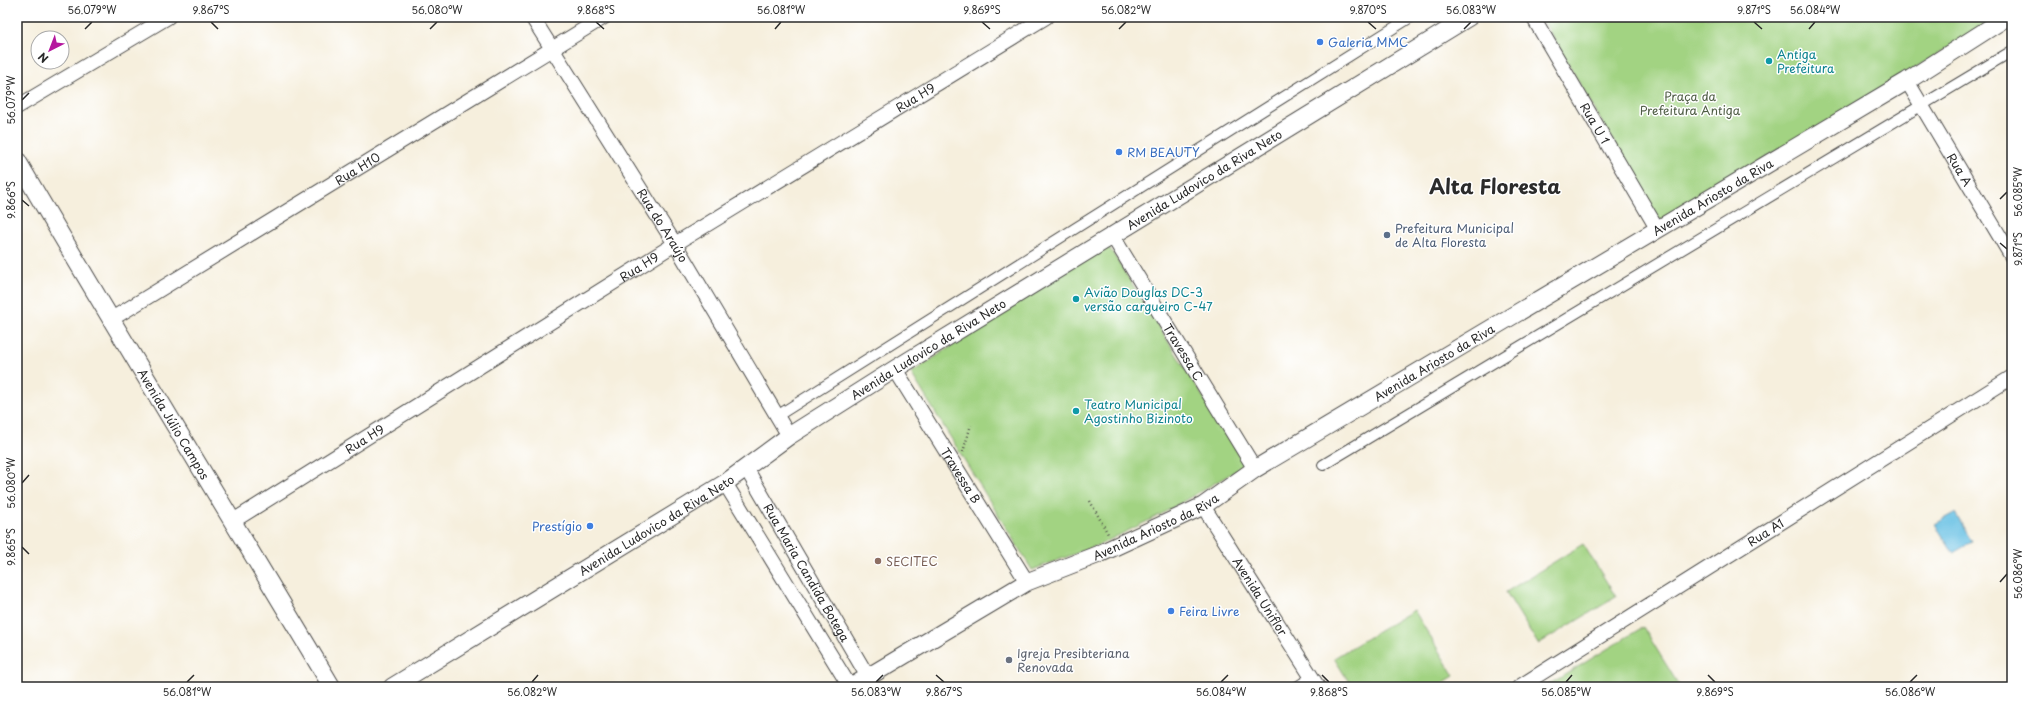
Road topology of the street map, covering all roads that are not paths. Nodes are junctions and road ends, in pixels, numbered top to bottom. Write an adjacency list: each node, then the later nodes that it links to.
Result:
1 (168, 17): 13 (street)
2 (532, 17): 9 (street, Rua do Araújo)
3 (604, 17): 9 (street, Rua H10)
4 (1046, 17): 17 (street, Rua H9)
5 (1411, 17): 22 (street)
6 (1469, 17): 16 (street, Avenida Ludovico da Riva Neto)
7 (1533, 17): 15 (street, Rua U 1)
8 (2007, 17): 11 (street, Avenida Ariosto da Riva)
9 (551, 50): 17 (street, Rua do Araújo); 19 (street, Rua H10)
10 (2012, 52): 12 (street)
11 (1907, 81): 12 (street, Rua A); 15 (street, Avenida Ariosto da Riva)
12 (1922, 106): 18 (street, Rua A); 24 (street)
13 (17, 107)
14 (17, 160): 19 (street, Avenida Júlio Campos)
15 (1658, 230): 26 (street, Avenida Ariosto da Riva)
16 (1112, 235): 20 (street, Avenida Ludovico da Riva Neto); 26 (street, Travessa C)
17 (675, 244): 22 (street, Rua do Araújo); 29 (street, Rua H9)
18 (2012, 257)
19 (110, 320): 29 (street, Avenida Júlio Campos)
20 (895, 369): 23 (street, Avenida Ludovico da Riva Neto); 30 (street, Travessa B)
21 (2012, 376): 39 (street, Rua A1)
22 (777, 416): 23 (street, Rua do Araújo)
23 (789, 436): 25 (street, Avenida Ludovico da Riva Neto)
24 (1323, 465)
25 (746, 468): 27 (street, Avenida Ludovico da Riva Neto); 31 (street, Rua Maria Candida Botega)
26 (1255, 469): 28 (street, Avenida Ariosto da Riva)
27 (725, 483): 32 (street, Rua Maria Candida Botega); 36 (street, Avenida Ludovico da Riva Neto)
28 (1203, 506): 30 (street, Avenida Ariosto da Riva); 34 (street, Avenida Uniflor)
29 (233, 521): 35 (street, Avenida Júlio Campos)
30 (1027, 582): 33 (street, Avenida Ariosto da Riva)
31 (814, 584): 32 (street); 33 (street, Rua Maria Candida Botega)
32 (794, 595): 37 (street, Rua Maria Candida Botega)
33 (868, 677): 37 (street, Avenida Ariosto da Riva)
34 (1314, 682): 38 (lane)
35 (332, 687)
36 (392, 687)
37 (851, 687)
38 (1294, 687)
39 (1518, 687)

